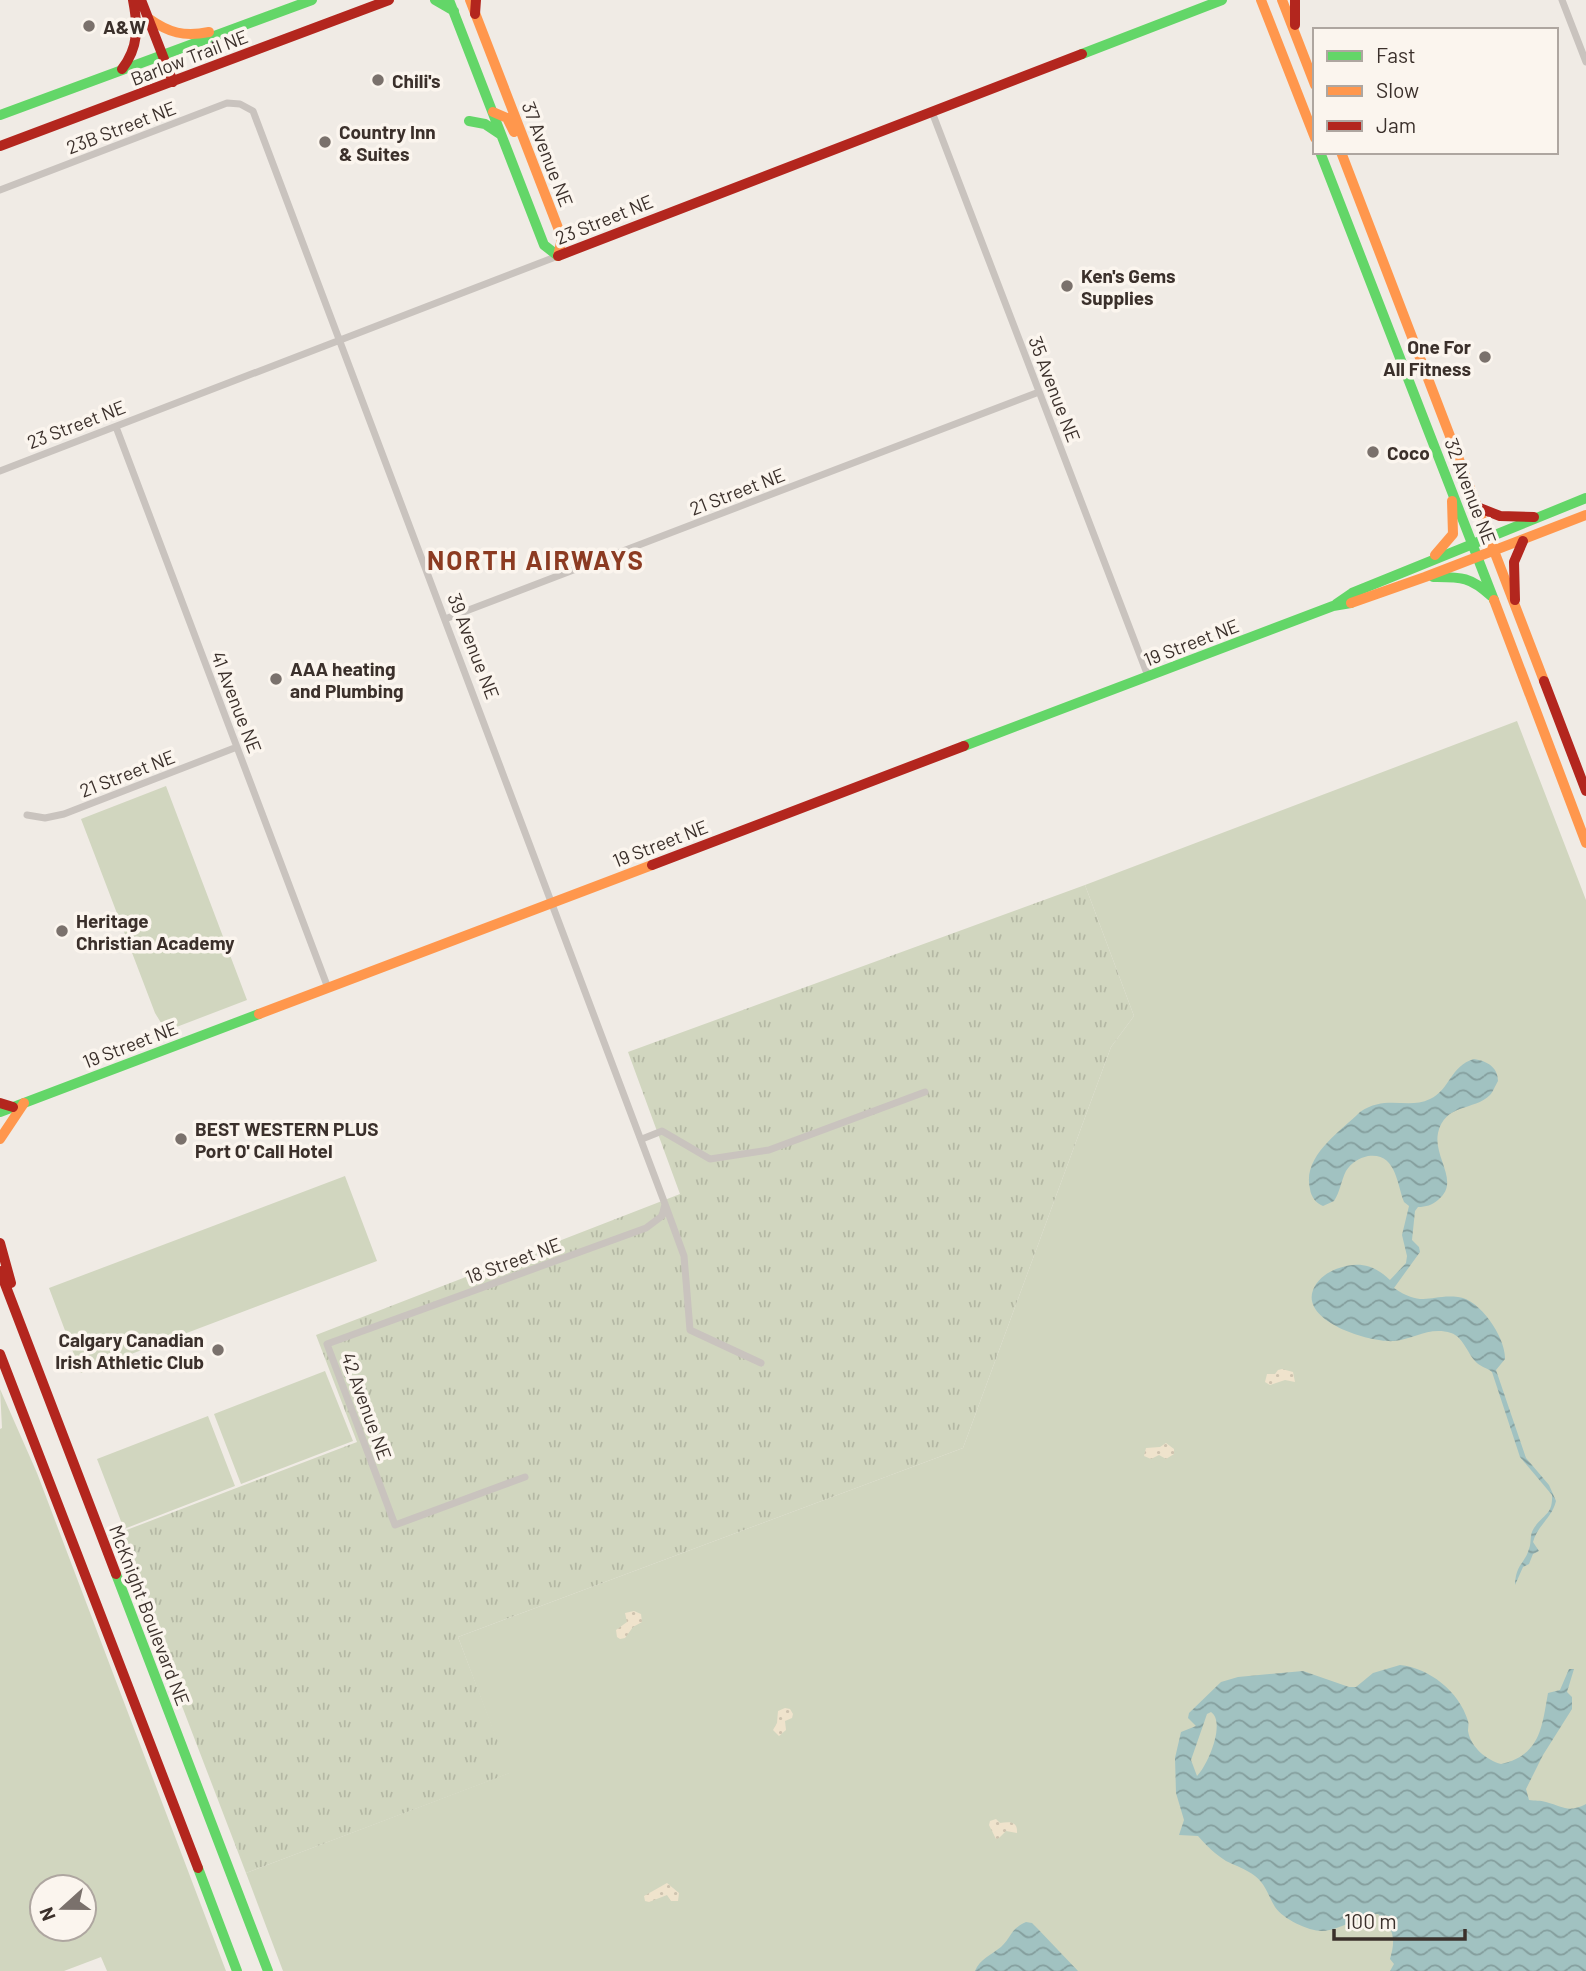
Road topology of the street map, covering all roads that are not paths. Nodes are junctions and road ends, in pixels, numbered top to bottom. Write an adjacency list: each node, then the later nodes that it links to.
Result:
1 (133, 0): 24 (main road)
2 (141, 0): 18 (main road)
3 (312, 0): 19 (main road, Barlow Trail NE)
4 (370, 0): 21 (main road)
5 (389, 0): 21 (main road, Barlow Trail NE)
6 (435, 0): 16 (main road)
7 (449, 0): 16 (main road, 37 Avenue NE)
8 (470, 0): 17 (main road, 37 Avenue NE)
9 (476, 0): 17 (main road)
10 (1222, 0): 15 (main road, 23 Street NE)
11 (1261, 0): 32 (main road)
12 (1282, 0): 20 (main road)
13 (1294, 0): 20 (main road)
14 (1562, 0): 23 (street)
15 (1211, 3): 29 (main road, 23 Street NE)
16 (454, 11): 28 (main road, 37 Avenue NE)
17 (475, 14): 37 (main road, 37 Avenue NE)
18 (148, 18): 19 (main road); 22 (main road)
19 (242, 26): 22 (main road, Barlow Trail NE)
20 (1296, 37): 25 (main road)
21 (287, 39): 26 (main road, Barlow Trail NE)
22 (162, 55): 24 (main road, Barlow Trail NE); 26 (main road)
23 (1586, 62)
24 (120, 72): 30 (main road, Barlow Trail NE)
25 (1313, 80)
26 (173, 82): 34 (main road, Barlow Trail NE)
27 (253, 111): 38 (street, 23B Street NE); 40 (street, 39 Avenue NE)
28 (493, 112): 33 (main road, 37 Avenue NE); 37 (main road)
29 (932, 113): 39 (main road, 23 Street NE); 41 (street, 35 Avenue NE)
30 (0, 115)
31 (469, 121): 33 (main road)
32 (1313, 133)
33 (503, 137): 39 (main road, 37 Avenue NE)
34 (0, 146)
35 (1322, 154): 44 (main road, 32 Avenue NE)
36 (1342, 154): 46 (main road, 32 Avenue NE)
37 (535, 169): 39 (main road, 37 Avenue NE)
38 (0, 190)
39 (558, 256): 40 (street, 23 Street NE)
40 (340, 339): 42 (street, 23 Street NE); 59 (street, 39 Avenue NE)
41 (1039, 392): 59 (street, 21 Street NE); 60 (street, 35 Avenue NE)
42 (116, 427): 43 (street, 23 Street NE); 61 (street, 41 Avenue NE)
43 (0, 471)
44 (1450, 486): 51 (main road, 32 Avenue NE); 54 (main road)
45 (1586, 498): 48 (main road, 19 Street NE)
46 (1477, 507): 48 (main road); 49 (main road, 32 Avenue NE)
47 (1586, 515): 50 (main road, 19 Street NE)
48 (1539, 517): 49 (main road, 19 Street NE)
49 (1488, 538): 51 (main road, 19 Street NE); 52 (main road, 32 Avenue NE)
50 (1525, 540): 52 (main road, 19 Street NE); 58 (main road)
51 (1472, 543): 53 (main road, 32 Avenue NE); 54 (main road, 19 Street NE)
52 (1493, 551): 53 (main road, 19 Street NE); 58 (main road, 32 Avenue NE)
53 (1477, 556): 55 (main road, 19 Street NE); 56 (main road, 32 Avenue NE)
54 (1429, 560): 57 (main road, 19 Street NE)
55 (1426, 577): 56 (main road); 57 (main road, 19 Street NE)
56 (1494, 599): 64 (main road, 32 Avenue NE)
57 (1333, 606): 60 (main road, 19 Street NE)
58 (1515, 608): 62 (main road, 32 Avenue NE)
59 (446, 619): 65 (street, 39 Avenue NE)
60 (1149, 676): 65 (main road, 19 Street NE)
61 (237, 747): 63 (street, 21 Street NE); 66 (street, 41 Avenue NE)
62 (1586, 791)
63 (27, 815)
64 (1586, 843)
65 (553, 902): 66 (main road, 19 Street NE); 73 (street, 39 Avenue NE)
66 (328, 988): 69 (main road, 19 Street NE)
67 (925, 1092): 73 (street)
68 (0, 1103): 70 (main road)
69 (24, 1103): 70 (main road, 19 Street NE); 72 (main road)
70 (13, 1107): 71 (main road, 19 Street NE)
71 (0, 1112)
72 (0, 1139)
73 (642, 1139): 74 (street, 39 Avenue NE)
74 (665, 1204): 79 (street, 18 Street NE); 82 (street)
75 (0, 1243): 80 (main road)
76 (0, 1270): 78 (main road, McKnight Boulevard NE)
77 (0, 1279): 78 (main road)
78 (11, 1298): 80 (main road, McKnight Boulevard NE)
79 (349, 1337): 83 (street, 42 Avenue NE)
80 (27, 1339): 85 (main road, McKnight Boulevard NE)
81 (1, 1357): 84 (main road)
82 (761, 1363)
83 (525, 1477)
84 (237, 1971)
85 (268, 1971)

